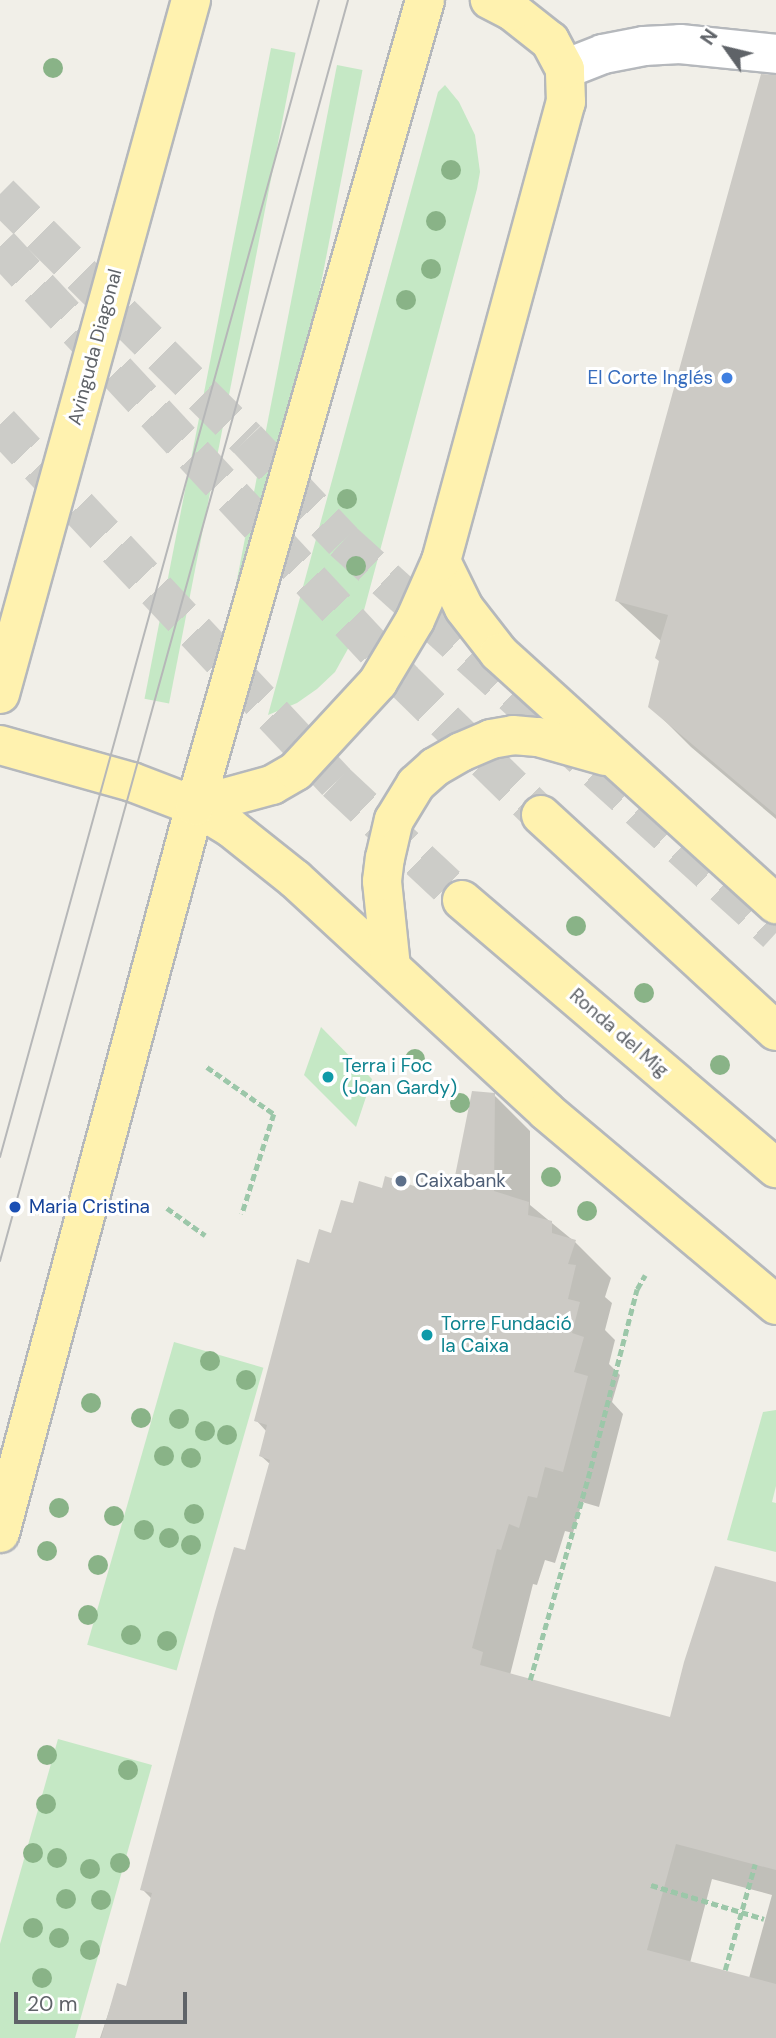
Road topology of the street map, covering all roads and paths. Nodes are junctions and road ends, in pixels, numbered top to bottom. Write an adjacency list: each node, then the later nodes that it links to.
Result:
1 (191, 0): 7 (main road, Avinguda Diagonal)
2 (425, 0): 10 (main road)
3 (490, 0): 5 (main road)
4 (776, 54): 5 (street)
5 (565, 69): 6 (main road)
6 (441, 561): 9 (main road); 10 (main road)
7 (0, 694)
8 (0, 745): 10 (main road)
9 (622, 765): 13 (main road); 14 (main road)
10 (195, 806): 14 (main road); 23 (main road)
11 (541, 815): 15 (main road)
12 (462, 900): 17 (main road, Ronda del Mig)
13 (776, 904)
14 (391, 967): 22 (main road)
15 (776, 1031)
16 (207, 1067): 19 (path)
17 (776, 1168)
18 (167, 1208): 20 (path)
19 (242, 1214)
20 (205, 1235)
21 (645, 1275): 24 (path)
22 (776, 1305)
23 (0, 1533)
24 (530, 1680)
25 (755, 1864): 27 (path)
26 (651, 1885): 27 (path)
27 (741, 1913): 28 (path); 29 (path)
28 (764, 1919)
29 (724, 1970)

